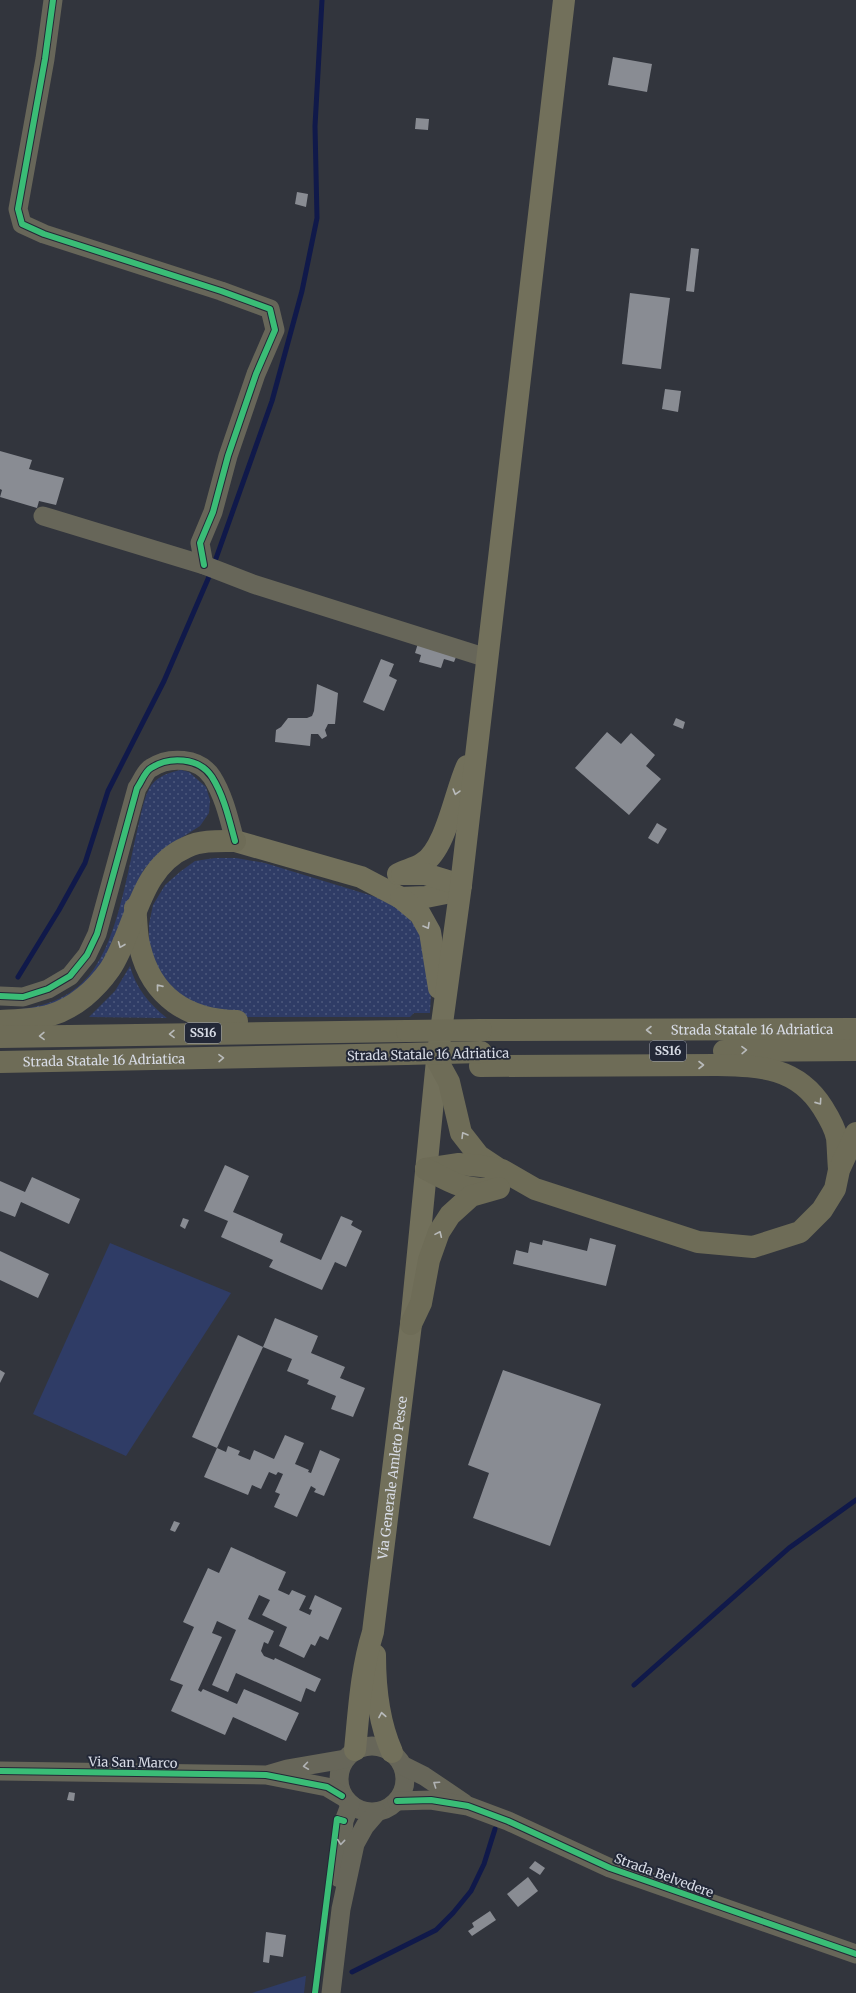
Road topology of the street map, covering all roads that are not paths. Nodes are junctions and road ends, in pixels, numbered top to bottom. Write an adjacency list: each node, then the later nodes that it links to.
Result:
1 (53, 0): 4 (street)
2 (564, 0): 5 (main road, Via Generale Amleto Pesce)
3 (43, 516): 4 (street)
4 (204, 565): 5 (street)
5 (487, 658): 6 (main road, Via Generale Amleto Pesce)
6 (477, 743): 8 (main road, one-way to 8); 10 (main road, Via Generale Amleto Pesce)
7 (235, 841): 9 (main road); 12 (highway); 13 (street)
8 (398, 874): 9 (main road); 10 (main road)
9 (361, 877): 11 (main road)
10 (461, 885): 11 (main road); 14 (main road, Via Generale Amleto Pesce)
11 (401, 898): 14 (main road, one-way to 14)
12 (135, 908): 15 (highway, one-way to 15); 16 (highway, one-way to 12)
13 (0, 996)
14 (445, 1002): 21 (main road, Via Generale Amleto Pesce)
15 (0, 1021)
16 (409, 1026): 17 (highway, Strada Statale 16 Adriatica / SS16, one-way to 16, bridge); 18 (highway, Strada Statale 16 Adriatica / SS16, one-way to 18)
17 (856, 1029)
18 (0, 1037)
19 (856, 1050): 20 (highway, Strada Statale 16 Adriatica / SS16, one-way to 19)
20 (480, 1059): 22 (highway, Strada Statale 16 Adriatica / SS16, one-way to 20, bridge); 25 (highway, one-way to 25)
21 (437, 1060): 24 (main road, Via Generale Amleto Pesce); 26 (highway, one-way to 21)
22 (0, 1062)
23 (856, 1133): 25 (highway)
24 (426, 1169): 26 (highway); 27 (main road, Via Generale Amleto Pesce)
25 (839, 1170): 26 (highway)
26 (500, 1179): 27 (highway, one-way to 26)
27 (412, 1324): 28 (main road, Via Generale Amleto Pesce)
28 (373, 1632): 29 (main road); 30 (main road, one-way to 28)
29 (350, 1755): 30 (street); 32 (street, one-way to 32); 33 (street)
30 (397, 1759): 34 (street); 35 (street, one-way to 30)
31 (0, 1771): 32 (street, Via San Marco)
32 (266, 1775): 33 (street)
33 (346, 1800): 36 (street); 37 (street, one-way to 37)
34 (397, 1801): 35 (street); 36 (street)
35 (468, 1806): 38 (street, Strada Belvedere)
36 (376, 1812): 37 (street)
37 (341, 1909): 39 (street)
38 (856, 1954)
39 (331, 1993)

